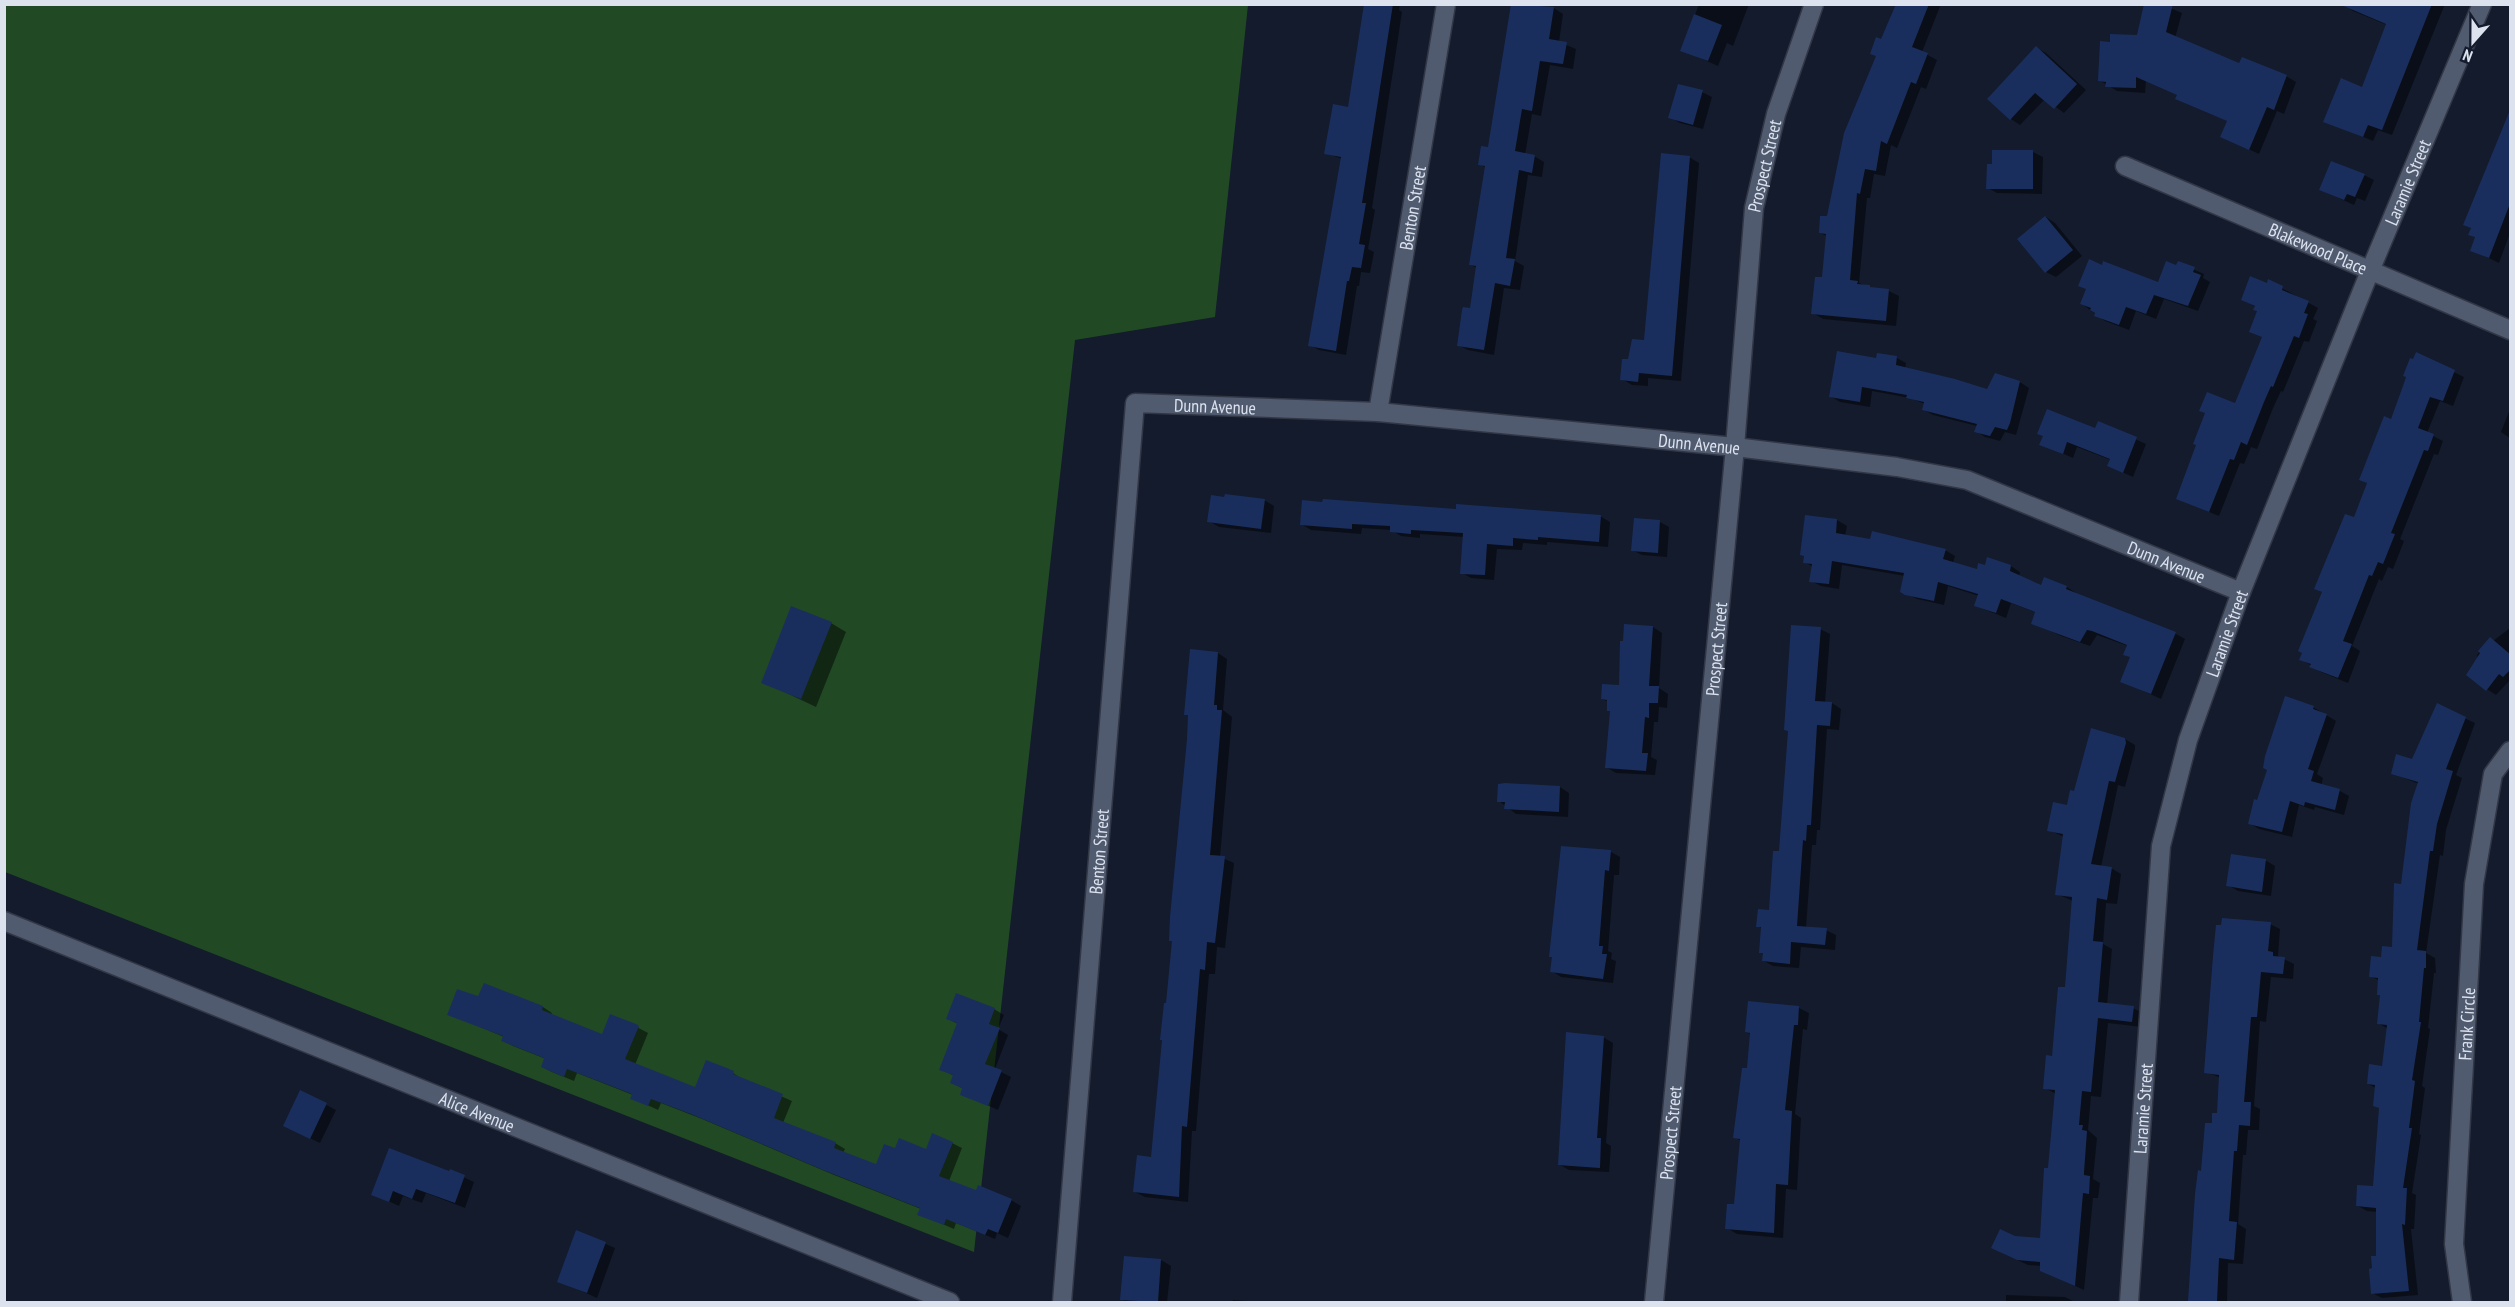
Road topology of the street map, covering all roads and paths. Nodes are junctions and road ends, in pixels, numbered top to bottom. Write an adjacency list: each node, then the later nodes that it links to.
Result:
1 (1446, 4): 8 (street, Benton Street)
2 (1814, 4): 9 (street, Prospect Street)
3 (2482, 4): 5 (street, Laramie Street)
4 (2125, 166): 5 (street, Blakewood Place)
5 (2370, 271): 6 (street, Blakewood Place); 10 (street, Laramie Street)
6 (2511, 330)
7 (1135, 403): 8 (street, Dunn Avenue); 14 (street, Benton Street)
8 (1378, 412): 9 (street, Dunn Avenue)
9 (1735, 447): 10 (street, Dunn Avenue); 15 (street, Prospect Street)
10 (2241, 592): 16 (street, Laramie Street)
11 (2511, 751): 17 (street, Frank Circle)
12 (4, 921): 13 (street, Alice Avenue)
13 (950, 1302)
14 (1062, 1302)
15 (1654, 1302)
16 (2129, 1302)
17 (2462, 1302)

